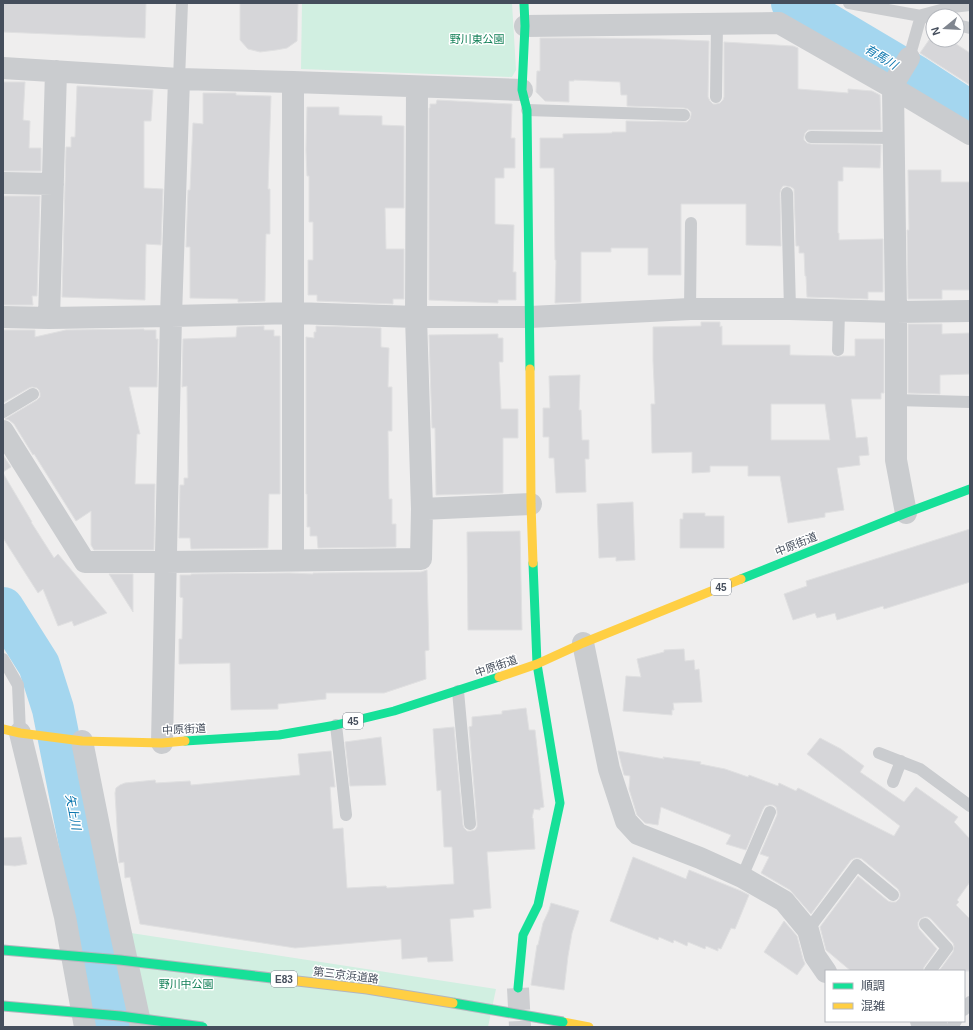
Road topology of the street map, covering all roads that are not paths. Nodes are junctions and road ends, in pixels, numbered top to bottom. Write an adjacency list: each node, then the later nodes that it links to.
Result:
1 (182, 3): 13 (lane)
2 (524, 3): 9 (main road)
3 (849, 3): 6 (lane)
4 (970, 5): 5 (lane)
5 (950, 8)
6 (925, 17)
7 (925, 22): 10 (lane)
8 (717, 24): 9 (street); 15 (street); 17 (lane)
9 (525, 26): 18 (main road)
10 (909, 58): 15 (street)
11 (3, 68): 12 (street)
12 (56, 71): 13 (street); 24 (street)
13 (179, 79): 14 (street); 33 (street)
14 (293, 82): 16 (street); 32 (street)
15 (894, 84): 20 (street); 22 (street)
16 (417, 87): 18 (street); 35 (street)
17 (716, 96)
18 (525, 100): 19 (lane); 36 (main road)
19 (684, 115)
20 (970, 134)
21 (812, 137): 22 (lane)
22 (893, 138): 31 (street)
23 (3, 183): 24 (street)
24 (53, 184): 37 (street)
25 (787, 193): 28 (lane)
26 (691, 223): 27 (lane)
27 (690, 309): 28 (street); 36 (street)
28 (790, 309): 29 (street)
29 (839, 310): 31 (street); 38 (lane)
30 (970, 311): 31 (street)
31 (896, 312): 40 (street)
32 (294, 313): 33 (street); 35 (street); 48 (street)
33 (171, 316): 37 (street); 49 (street)
34 (3, 317): 37 (street)
35 (416, 317): 36 (street); 46 (street)
36 (530, 317): 45 (main road)
37 (49, 318)
38 (838, 350)
39 (33, 394): 42 (lane)
40 (896, 400): 41 (lane); 47 (street)
41 (970, 402)
42 (3, 412)
43 (3, 431): 49 (street)
44 (970, 489): 47 (main road, 中原街道 / 45)
45 (530, 504): 46 (street); 52 (main road)
46 (422, 509): 48 (street)
47 (906, 513): 50 (main road, 中原街道 / 45)
48 (293, 560): 49 (street)
49 (165, 562): 57 (street)
50 (583, 643): 52 (main road, 中原街道 / 45); 65 (street)
51 (3, 659): 55 (lane)
52 (537, 664): 53 (main road, 中原街道 / 45); 72 (main road)
53 (458, 692): 54 (main road, 中原街道 / 45); 64 (lane)
54 (336, 725): 57 (main road, 中原街道 / 45); 63 (lane)
55 (11, 731): 56 (main road, 中原街道 / 45); 75 (street)
56 (82, 741): 57 (main road, 中原街道 / 45); 76 (street)
57 (162, 743)
58 (880, 753): 59 (lane)
59 (900, 761): 60 (lane); 61 (lane)
60 (893, 782)
61 (970, 806)
62 (770, 812): 65 (lane)
63 (346, 815)
64 (470, 824)
65 (742, 877): 68 (street)
66 (893, 895): 68 (lane)
67 (925, 924): 70 (lane)
68 (808, 930): 71 (street)
69 (3, 950): 78 (main road, 第三京浜道路 / E83, bridge)
70 (931, 970)
71 (825, 971)
72 (518, 988)
73 (3, 1006): 77 (main road, bridge)
74 (924, 1022): 79 (street)
75 (85, 1027)
76 (141, 1027)
77 (203, 1027)
78 (589, 1027)
79 (937, 1027)

